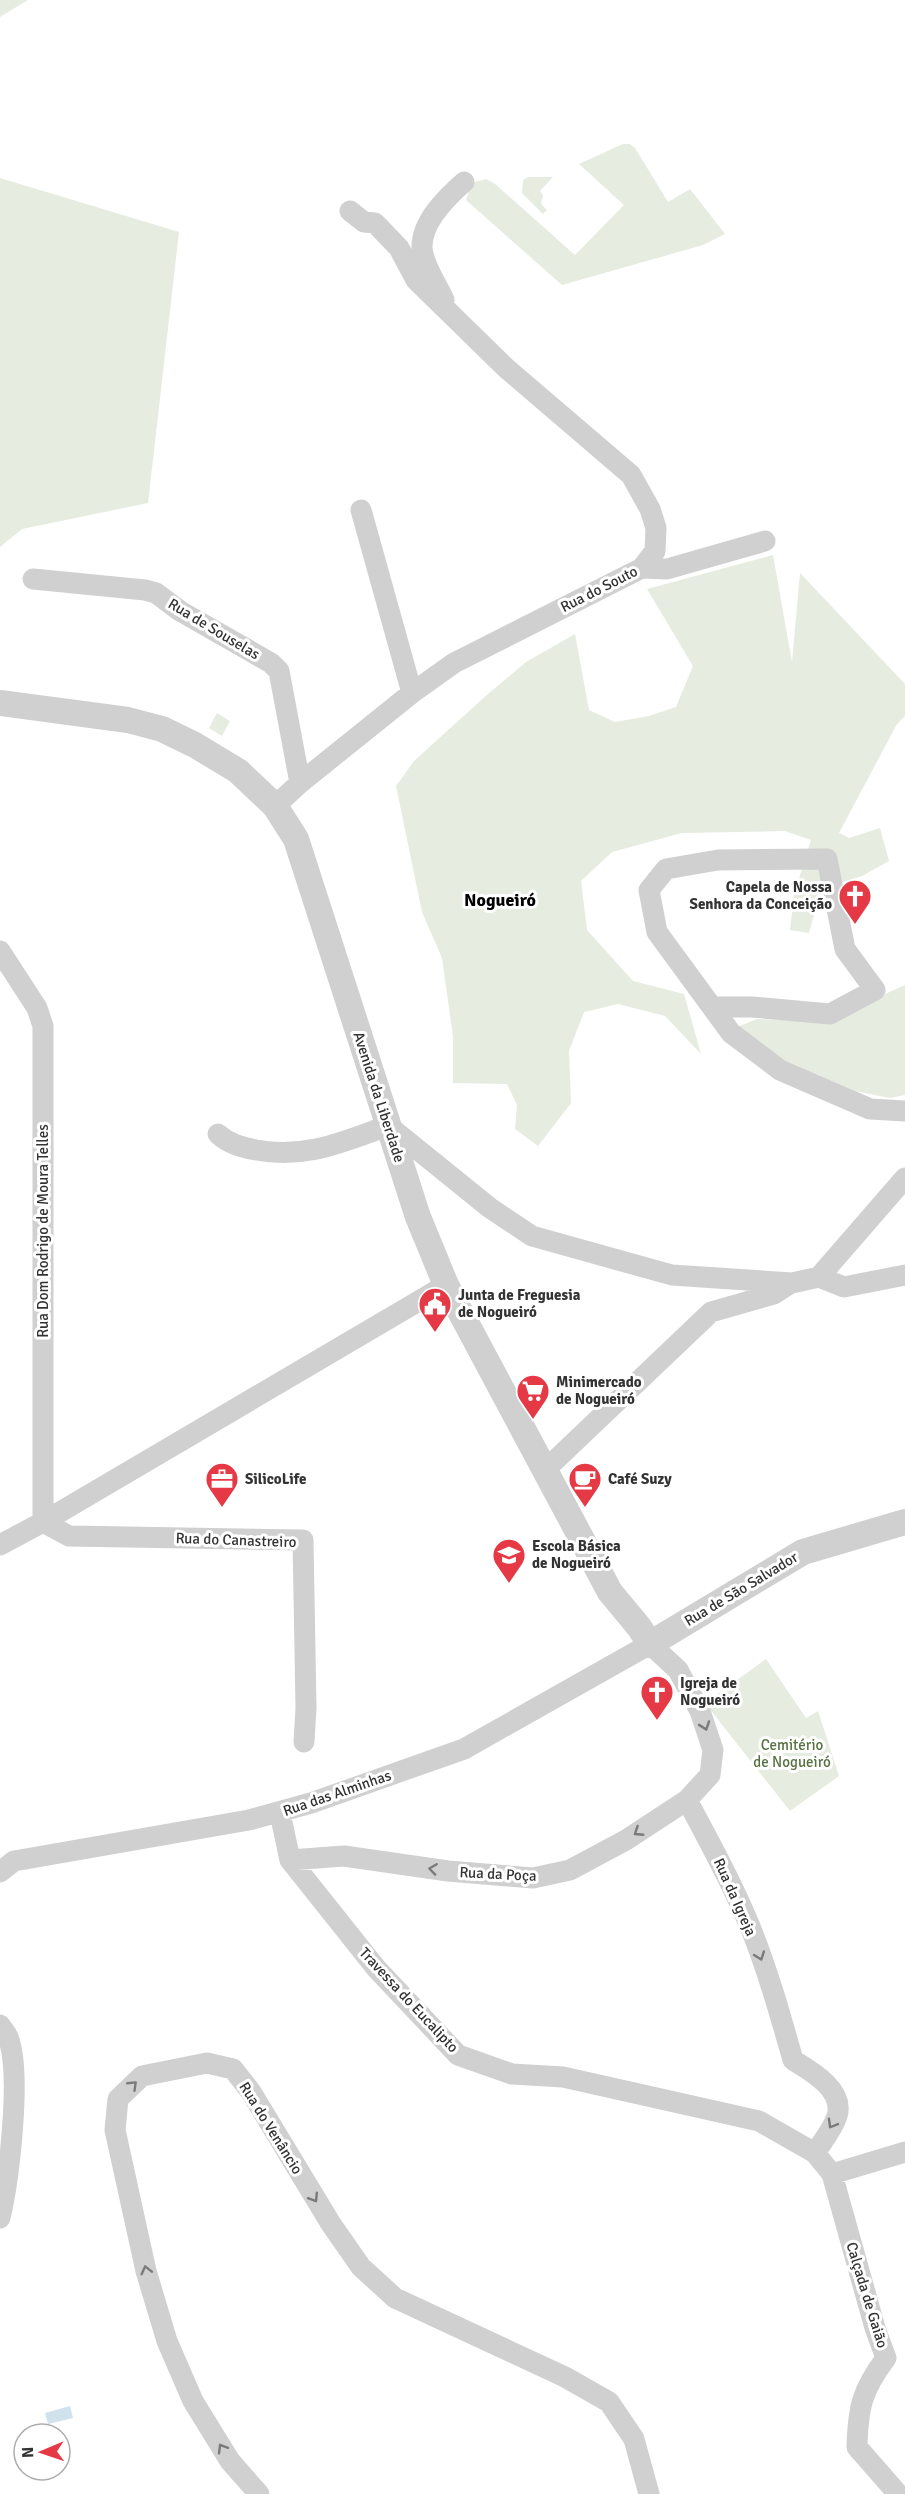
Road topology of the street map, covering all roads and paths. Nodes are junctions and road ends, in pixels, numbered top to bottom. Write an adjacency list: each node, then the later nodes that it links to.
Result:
1 (464, 182): 3 (street, Rua do Souto)
2 (350, 211): 3 (street, Rua do Souto)
3 (450, 312): 6 (street, Rua do Souto)
4 (362, 510): 8 (street)
5 (765, 542): 6 (street)
6 (642, 568): 8 (street, Rua do Souto)
7 (33, 579): 10 (street, Rua de Souselas)
8 (412, 693): 10 (street, Rua do Souto)
9 (0, 703): 11 (street, Avenida da Liberdade)
10 (300, 783): 11 (street, Rua do Souto)
11 (275, 806): 15 (street, Avenida da Liberdade)
12 (0, 951): 23 (street, Rua Dom Rodrigo de Moura Telles)
13 (713, 1007): 13 (street); 14 (street)
14 (905, 1111)
15 (390, 1127): 16 (street); 20 (street); 21 (street, Avenida da Liberdade)
16 (218, 1134)
17 (905, 1178): 19 (street)
18 (905, 1275): 19 (street)
19 (819, 1277): 20 (street)
20 (792, 1283): 22 (street)
21 (446, 1285): 22 (street, Avenida da Liberdade); 23 (street)
22 (545, 1470): 26 (street, Avenida da Liberdade)
23 (43, 1522): 25 (street); 27 (street, Rua do Canastreiro)
24 (905, 1522): 26 (street, Rua de São Salvador)
25 (0, 1545)
26 (650, 1644): 28 (street, one-way to 28); 29 (street, Rua das Alminhas)
27 (304, 1742)
28 (687, 1800): 30 (street, Rua da Poça, one-way to 30); 34 (street, Rua da Igreja, one-way to 34)
29 (280, 1813): 30 (street, Travessa do Eucalipto); 31 (street, Rua das Alminhas)
30 (290, 1860): 34 (street, Travessa do Eucalipto)
31 (0, 1872)
32 (0, 2025): 36 (street)
33 (905, 2152): 35 (street)
34 (815, 2154): 35 (street, Calçada de Gaião)
35 (832, 2174): 39 (street, Calçada de Gaião)
36 (0, 2218)
37 (259, 2494): 38 (street, Rua do Venâncio, one-way to 38)
38 (649, 2494)
39 (898, 2494)

